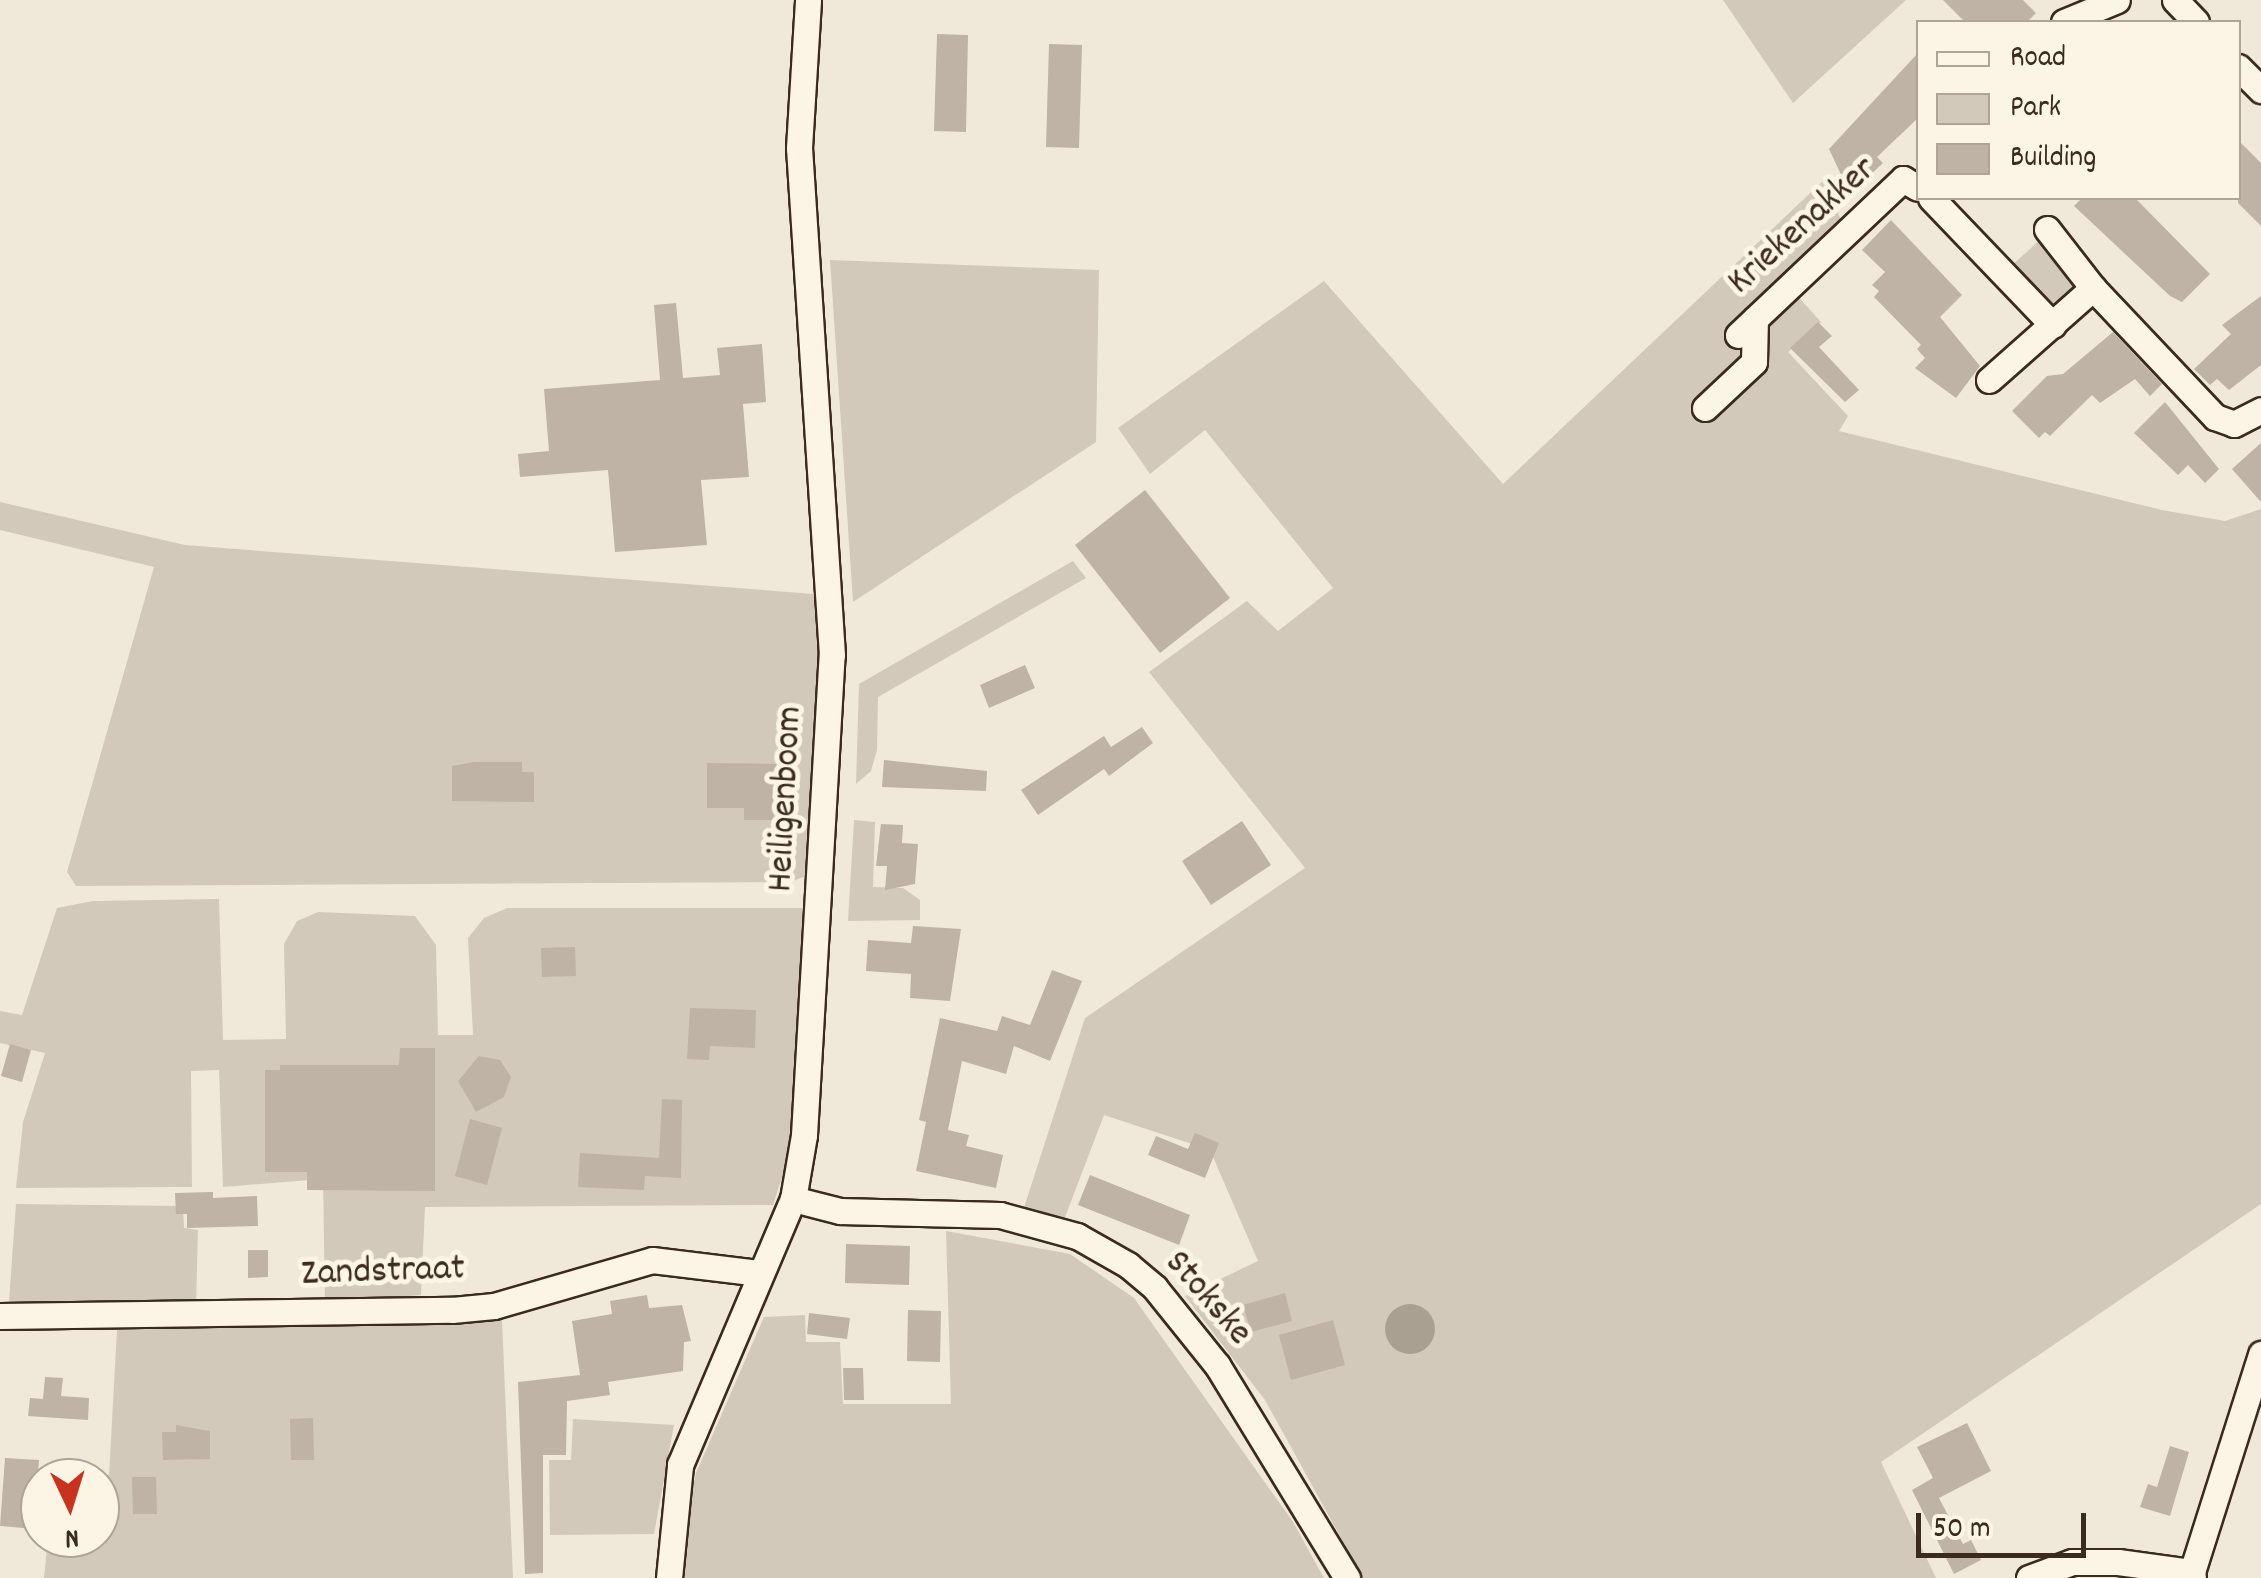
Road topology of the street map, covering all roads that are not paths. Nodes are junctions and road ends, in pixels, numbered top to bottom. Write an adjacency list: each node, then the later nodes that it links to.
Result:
1 (808, 0): 16 (street, Heiligenboom)
2 (2117, 0): 4 (street)
3 (2175, 0): 5 (street)
4 (2069, 20)
5 (2194, 20)
6 (2241, 70): 7 (street)
7 (2261, 90)
8 (1916, 187): 14 (street, Kriekenakker)
9 (1933, 200): 12 (street, Kriekenakker)
10 (2047, 229): 11 (street)
11 (2092, 288): 12 (street); 15 (street)
12 (2053, 325): 13 (street)
13 (1988, 380)
14 (1705, 408)
15 (2261, 410)
16 (793, 1200): 17 (street, Heiligenboom); 22 (street, Stokske)
17 (760, 1273): 18 (street, Zandstraat); 21 (street, Heiligenboom)
18 (0, 1316)
19 (2261, 1354): 20 (street)
20 (2192, 1575): 23 (street)
21 (669, 1578)
22 (1347, 1578)
23 (2029, 1578)

